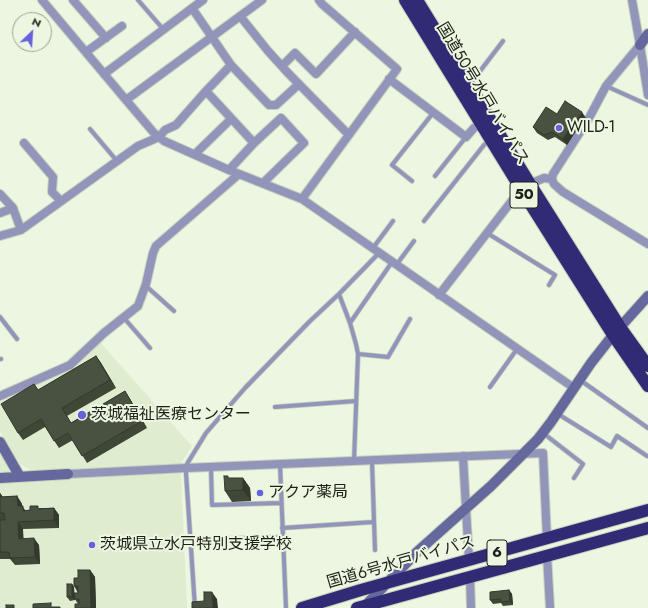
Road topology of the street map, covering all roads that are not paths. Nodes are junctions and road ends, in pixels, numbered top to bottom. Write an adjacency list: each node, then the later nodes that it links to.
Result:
1 (73, 0): 17 (street)
2 (138, 0): 13 (lane)
3 (203, 0): 10 (street)
4 (262, 0): 11 (street)
5 (405, 0): 34 (highway, 国道50号水戸バイパス / 50)
6 (417, 0): 26 (highway, 国道50号水戸バイパス / 50)
7 (632, 0): 19 (street)
8 (322, 1): 14 (street)
9 (47, 2): 20 (street)
10 (192, 8): 13 (street); 16 (street)
11 (240, 16): 16 (street); 22 (street)
12 (122, 26): 17 (street)
13 (163, 30): 23 (street)
14 (355, 32): 22 (street); 24 (street)
15 (648, 34): 19 (street)
16 (212, 36): 21 (street); 30 (street)
17 (106, 38): 20 (street)
18 (502, 41): 26 (lane)
19 (640, 45): 27 (street); 29 (street)
20 (86, 52): 23 (street)
21 (231, 65): 25 (street); 28 (street)
22 (282, 66): 25 (street)
23 (104, 74): 30 (street)
24 (389, 79): 32 (street); 36 (street)
25 (299, 84): 36 (street)
26 (470, 85): 50 (highway, 国道50号水戸バイパス / 50)
27 (606, 86): 31 (lane); 47 (street)
28 (206, 91): 33 (street); 37 (street)
29 (648, 94)
30 (126, 100): 37 (street)
31 (648, 105)
32 (433, 113): 38 (street); 48 (lane)
33 (231, 119): 41 (street); 42 (street)
34 (482, 124): 38 (street); 39 (highway, 国道50号水戸バイパス / 50)
35 (90, 129): 43 (lane)
36 (349, 135): 52 (street)
37 (159, 137): 42 (street); 43 (street)
38 (466, 137): 46 (lane)
39 (491, 140): 50 (highway, 国道50号水戸バイパス / 50); 57 (lane)
40 (24, 143): 53 (street)
41 (254, 143): 44 (street); 49 (street)
42 (195, 154): 44 (street)
43 (118, 161): 53 (street)
44 (229, 170): 45 (street)
45 (239, 174): 49 (street); 66 (street)
46 (435, 176)
47 (552, 179): 50 (street); 62 (street)
48 (412, 181)
49 (263, 183): 52 (street)
50 (525, 187): 59 (street); 75 (highway, 国道50号水戸バイパス / 50)
51 (0, 194): 54 (street)
52 (302, 199): 63 (street)
53 (61, 201): 58 (street)
54 (13, 208): 55 (street); 58 (street)
55 (0, 213)
56 (393, 221): 63 (lane)
57 (424, 221)
58 (21, 230): 60 (street)
59 (487, 233): 65 (lane); 68 (street)
60 (0, 236)
61 (414, 241): 64 (lane)
62 (648, 244)
63 (376, 251): 64 (street); 67 (lane)
64 (394, 263): 68 (street); 74 (lane)
65 (549, 285)
66 (145, 286): 70 (lane); 72 (street)
67 (339, 294): 74 (lane); 97 (lane)
68 (439, 295): 78 (street)
69 (648, 296): 75 (street)
70 (174, 311)
71 (0, 317): 76 (lane)
72 (124, 318): 77 (lane); 84 (street)
73 (410, 319): 79 (lane)
74 (350, 323): 79 (lane)
75 (616, 331): 80 (highway, 国道50号水戸バイパス / 50); 81 (street); 82 (highway, 国道50号水戸バイパス / 50)
76 (17, 339)
77 (150, 348)
78 (517, 349): 81 (street); 83 (lane)
79 (358, 354): 85 (lane)
80 (648, 366)
81 (576, 384): 87 (street); 88 (lane)
82 (648, 386)
83 (490, 387)
84 (0, 396)
85 (356, 401): 86 (lane); 94 (lane)
86 (276, 407)
87 (557, 413): 89 (street); 93 (lane)
88 (648, 428)
89 (543, 432): 91 (street); 102 (lane)
90 (0, 442): 100 (street)
91 (524, 453): 92 (street); 104 (street); 111 (street)
92 (464, 456): 95 (street); 104 (street)
93 (647, 456)
94 (354, 461): 95 (street); 96 (street)
95 (372, 461): 106 (lane)
96 (280, 464): 98 (street); 103 (lane)
97 (186, 468): 98 (street); 99 (street); 118 (lane)
98 (211, 468): 103 (lane)
99 (68, 474): 100 (street)
100 (20, 477): 101 (street)
101 (0, 478)
102 (574, 478)
103 (282, 503): 107 (lane)
104 (466, 508): 114 (street); 116 (street)
105 (648, 510): 111 (highway, 国道6号水戸バイパス / 6)
106 (374, 522): 107 (lane); 112 (lane)
107 (282, 528): 109 (lane)
108 (648, 528): 113 (highway, 国道6号水戸バイパス / 6)
109 (283, 536): 110 (lane); 119 (lane)
110 (213, 539)
111 (547, 539): 114 (highway, 国道6号水戸バイパス / 6)
112 (375, 550)
113 (547, 555): 115 (highway, 国道6号水戸バイパス / 6); 122 (street)
114 (469, 560): 116 (highway, 国道6号水戸バイパス / 6)
115 (470, 576): 117 (highway, 国道6号水戸バイパス / 6); 121 (street)
116 (386, 584): 117 (street); 120 (highway, 国道6号水戸バイパス / 6)
117 (362, 607)
118 (195, 608)
119 (286, 608)
120 (302, 608)
121 (471, 608)
122 (550, 608)

